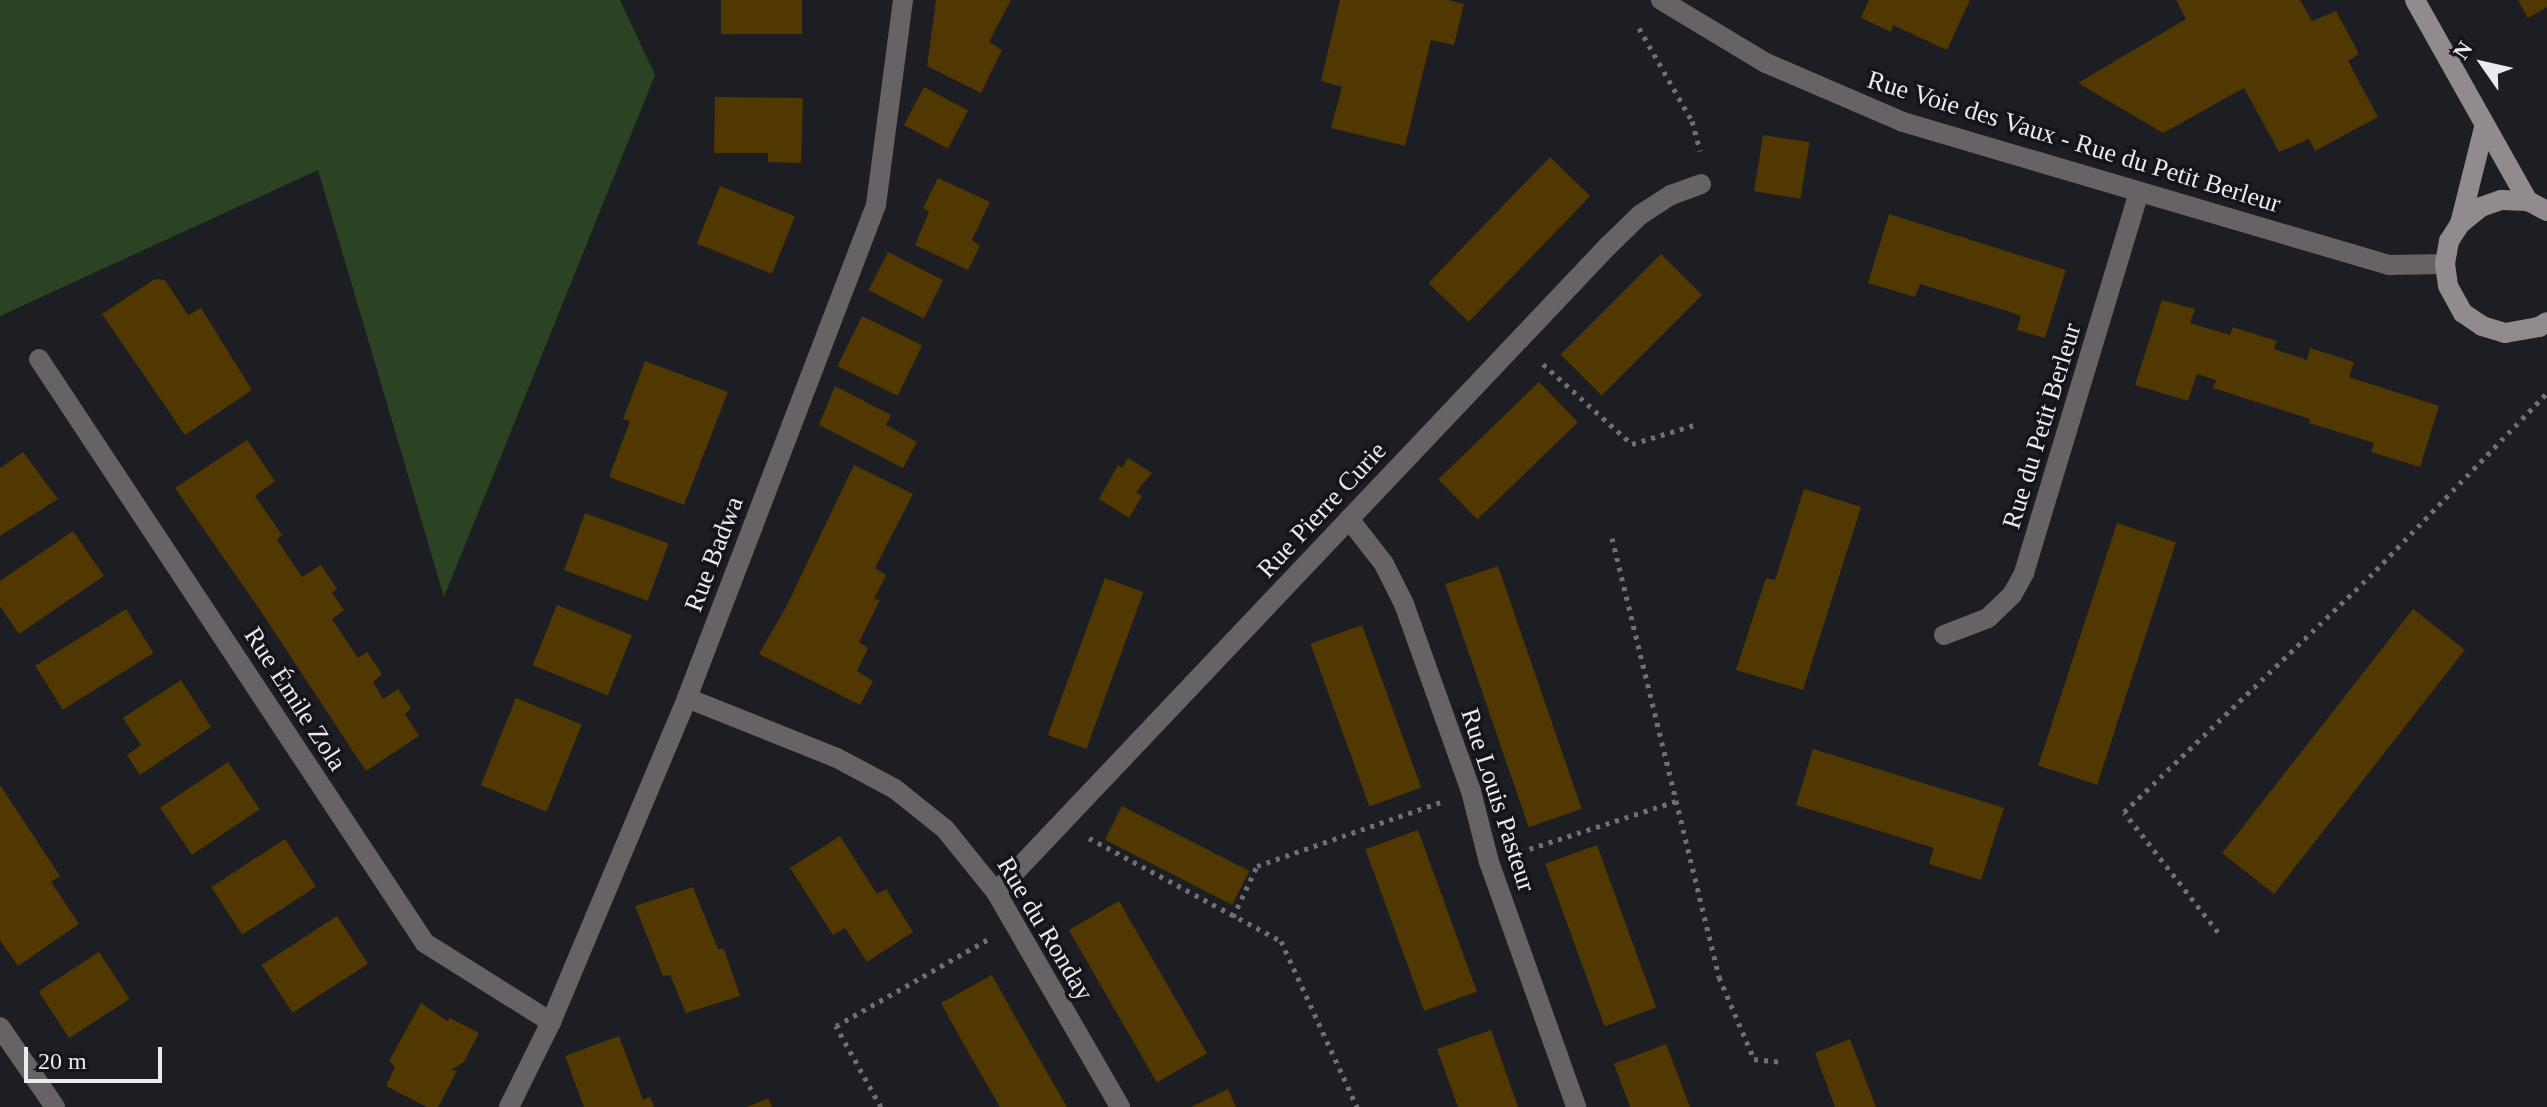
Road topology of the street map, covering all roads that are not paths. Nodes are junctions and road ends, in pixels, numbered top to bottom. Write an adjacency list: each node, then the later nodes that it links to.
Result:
1 (903, 0): 15 (street, Rue Badwa)
2 (1661, 0): 6 (street, Rue Voie des Vaux - Rue du Petit Berleur)
3 (2415, 0): 4 (street)
4 (2484, 128): 7 (street); 9 (street)
5 (1701, 184): 13 (street, Rue Pierre Curie)
6 (2139, 193): 10 (street, Rue Voie des Vaux - Rue du Petit Berleur); 14 (street, Rue du Petit Berleur)
7 (2528, 201): 8 (street); 9 (street)
8 (2547, 211)
9 (2460, 224): 10 (street)
10 (2445, 264): 11 (street)
11 (2547, 322)
12 (39, 359): 17 (street, Rue Émile Zola)
13 (1349, 519): 16 (street, Rue Pierre Curie); 22 (street, Rue Louis Pasteur)
14 (1944, 635)
15 (687, 698): 16 (street, Rue du Ronday); 17 (street, Rue Badwa)
16 (996, 892): 21 (street, Rue du Ronday)
17 (551, 1022): 20 (street, Rue Badwa)
18 (0, 1027): 19 (street)
19 (55, 1107)
20 (509, 1107)
21 (1120, 1107)
22 (1576, 1107)

